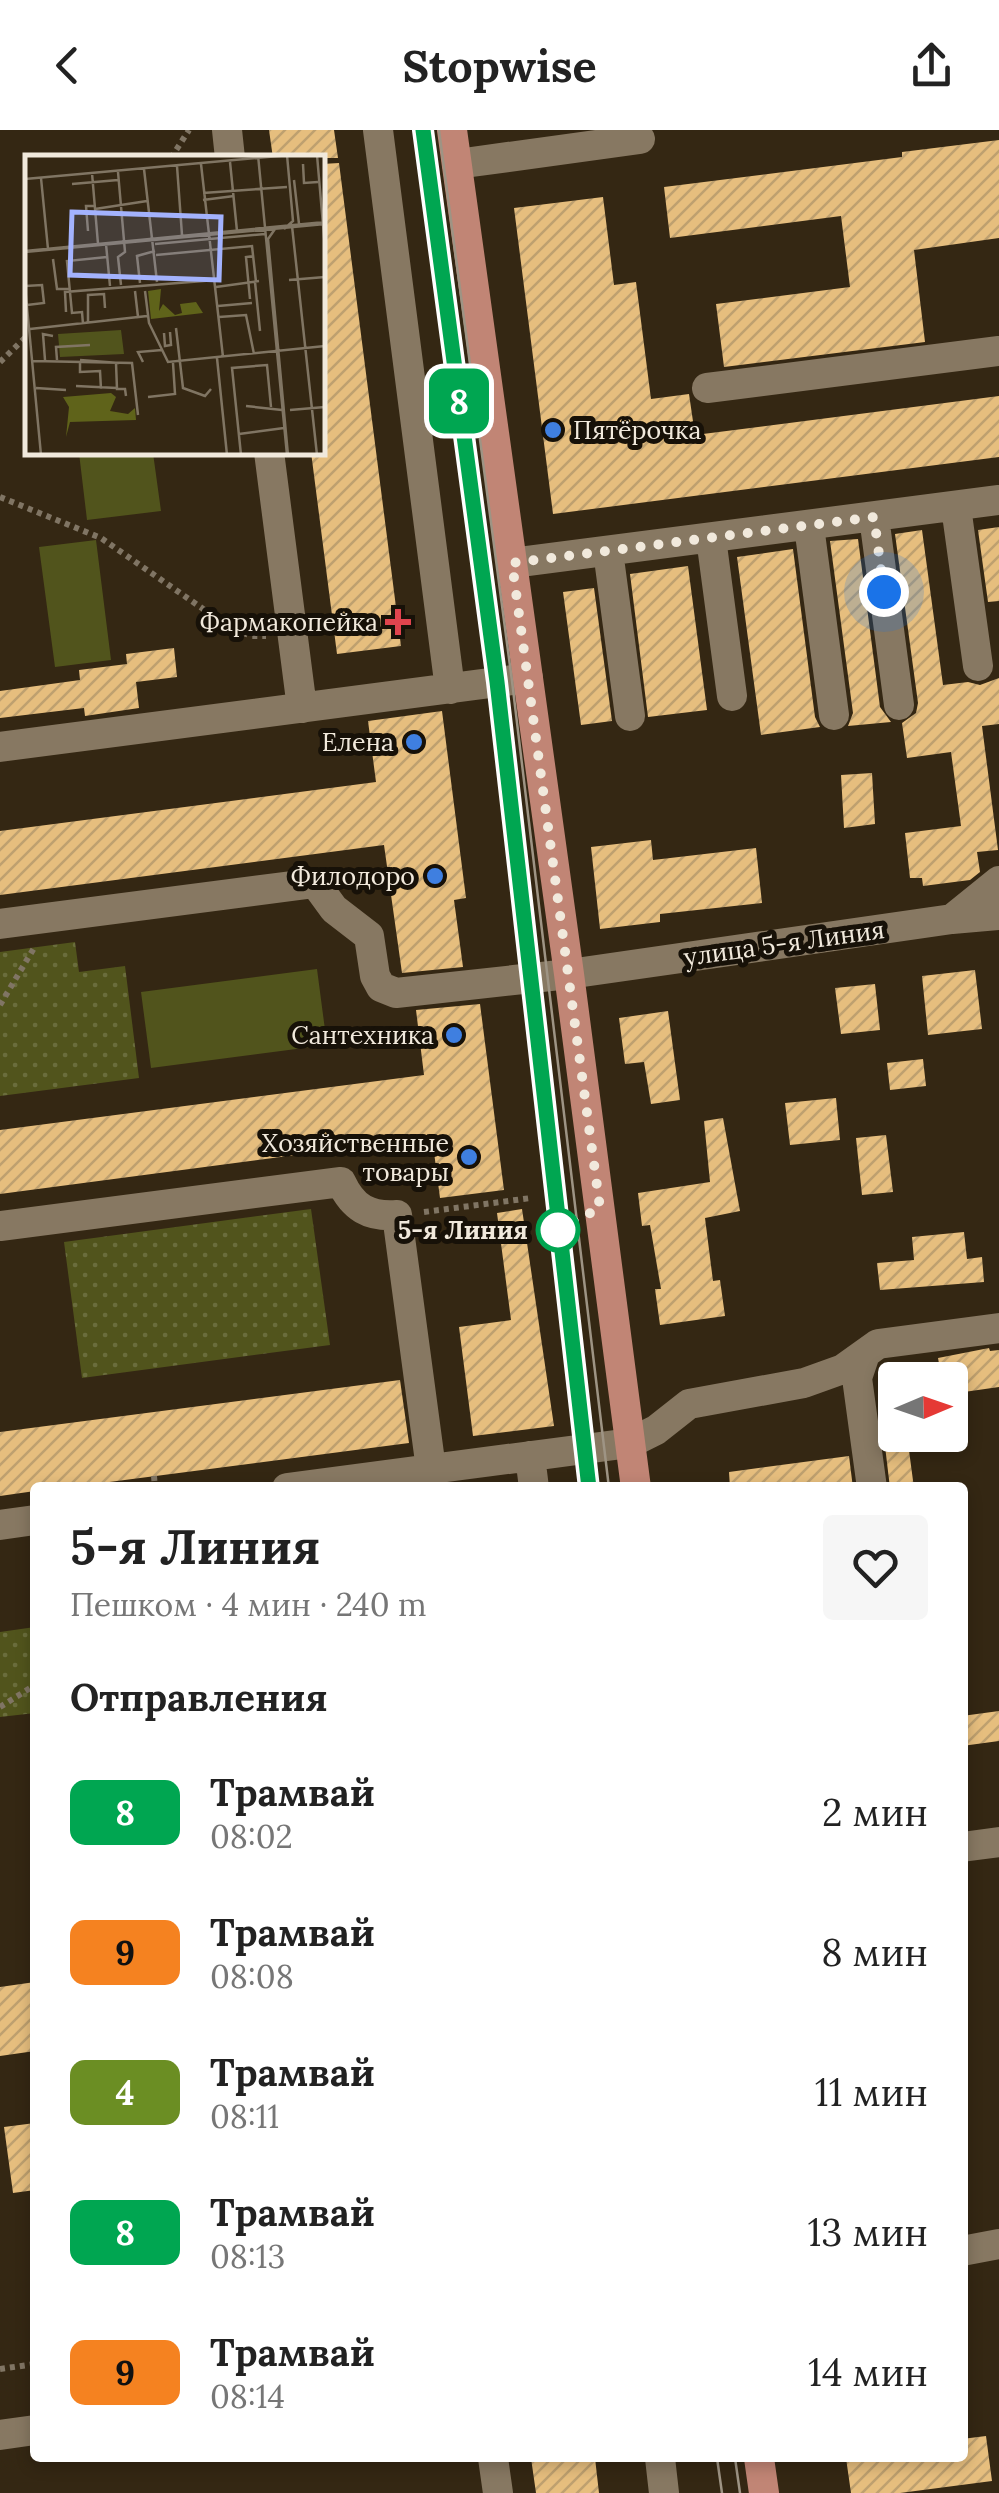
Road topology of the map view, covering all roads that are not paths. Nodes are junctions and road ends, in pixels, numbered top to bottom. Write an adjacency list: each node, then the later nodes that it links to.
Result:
1 (227, 130): 5 (street)
2 (378, 130): 19 (street)
3 (452, 130): 6 (main road)
4 (640, 139): 6 (street)
5 (230, 155)
6 (457, 164): 16 (main road)
7 (999, 351): 8 (street)
8 (707, 388)
9 (269, 455): 22 (street)
10 (999, 500): 11 (street)
11 (956, 507): 12 (street); 17 (street)
12 (874, 517): 13 (street); 21 (street)
13 (809, 526): 14 (street); 23 (street)
14 (711, 538): 15 (street); 20 (street)
15 (608, 551): 16 (street); 24 (street)
16 (512, 563): 18 (main road)
17 (978, 666)
18 (528, 678): 19 (street); 30 (main road)
19 (450, 689): 22 (street)
20 (732, 696)
21 (899, 705)
22 (302, 708): 25 (street)
23 (834, 715)
24 (630, 716)
25 (0, 747)
26 (999, 881): 28 (street)
27 (999, 916): 28 (street, улица 5-я Линия)
28 (952, 919): 30 (street, улица 5-я Линия)
29 (0, 924): 30 (street, улица 5-я Линия)
30 (569, 974): 34 (main road)
31 (0, 1226): 36 (street)
32 (999, 1328): 33 (street)
33 (864, 1357): 34 (street); 40 (street)
34 (630, 1443): 35 (street); 39 (main road)
35 (530, 1456): 36 (street); 38 (street)
36 (431, 1469): 37 (street)
37 (367, 1482)
38 (533, 1482)
39 (635, 1482)
40 (871, 1482)
41 (30, 1521): 42 (street)
42 (0, 1525)
43 (999, 1842): 44 (street)
44 (968, 1846)
45 (999, 2244): 46 (street)
46 (968, 2250)
47 (30, 2431): 48 (street)
48 (0, 2435)
49 (494, 2462): 52 (street)
50 (660, 2462): 53 (street)
51 (760, 2462): 54 (main road)
52 (498, 2493)
53 (664, 2493)
54 (764, 2493)

